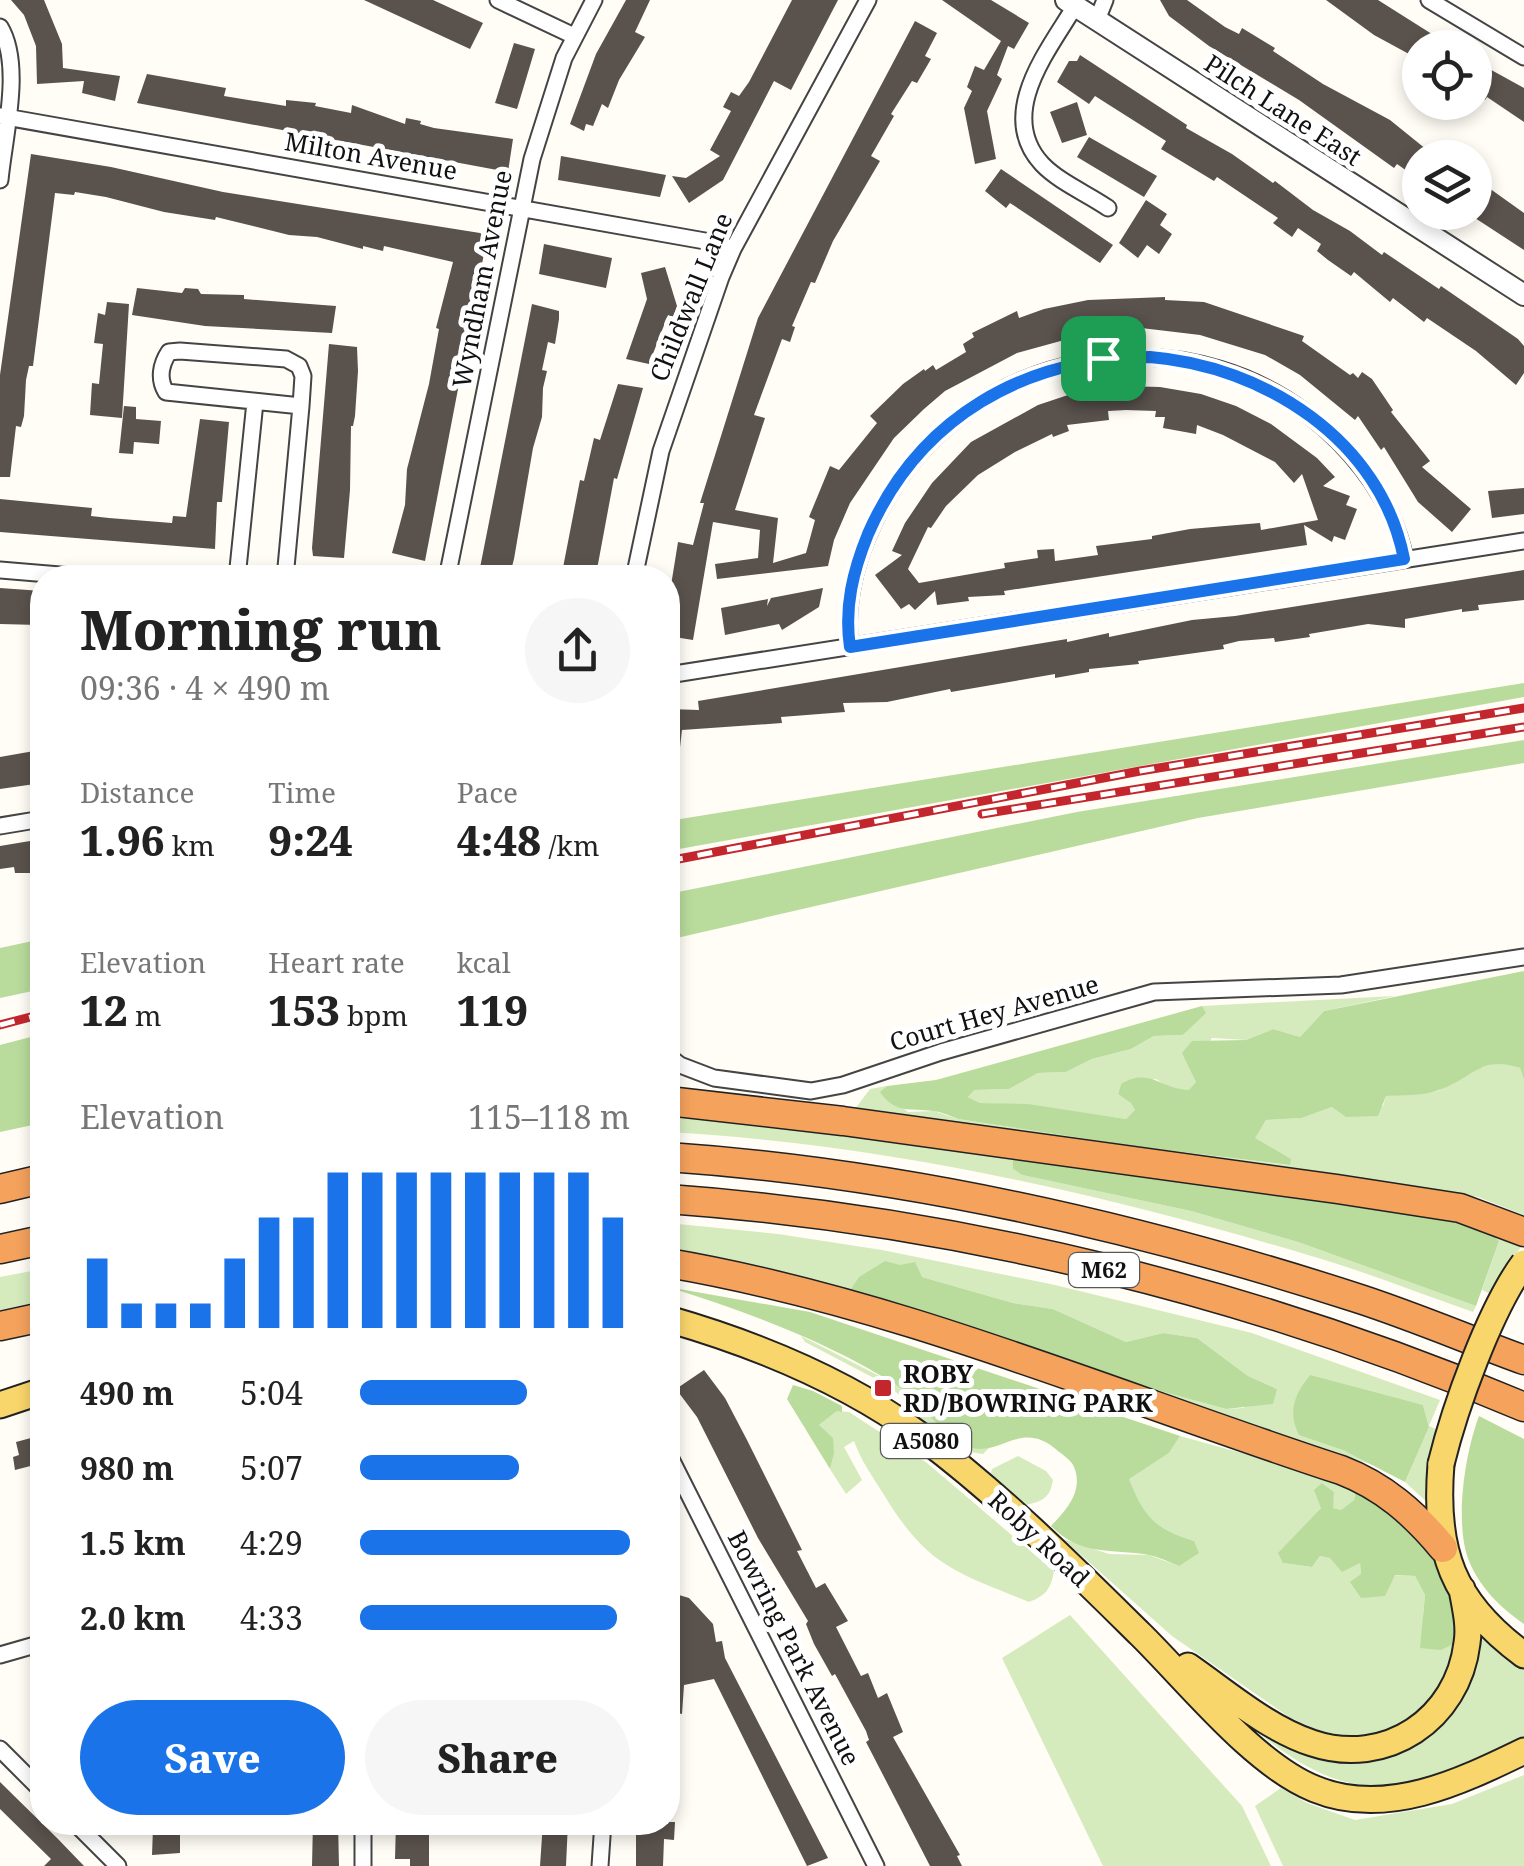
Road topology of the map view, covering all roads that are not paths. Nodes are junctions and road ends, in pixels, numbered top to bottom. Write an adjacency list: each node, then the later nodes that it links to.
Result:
1 (498, 0): 8 (street)
2 (594, 0): 8 (street, Wyndham Avenue)
3 (868, 0): 14 (street, Childwall Lane)
4 (1429, 0): 9 (street)
5 (1070, 3): 6 (street, Pilch Lane East); 13 (street)
6 (1101, 10): 15 (street, Pilch Lane East)
7 (0, 27): 10 (street)
8 (574, 36): 12 (street, Wyndham Avenue)
9 (1524, 57)
10 (3, 116): 11 (street); 12 (street, Milton Avenue)
11 (0, 180)
12 (522, 208): 14 (street, Milton Avenue); 22 (street, Wyndham Avenue)
13 (1108, 208)
14 (733, 249): 23 (street, Childwall Lane)
15 (1524, 295)
16 (255, 402): 17 (street); 17 (street); 20 (street)
17 (301, 406): 21 (street)
18 (1524, 542): 19 (street)
19 (1404, 559): 26 (street); 26 (street)
20 (238, 565)
21 (286, 565)
22 (450, 565)
23 (637, 565)
24 (0, 570): 25 (street)
25 (30, 572)
26 (850, 647): 27 (street)
27 (680, 673)
28 (30, 821): 29 (street)
29 (0, 826)
30 (1524, 957): 31 (street, Court Hey Avenue)
31 (680, 1065)
32 (680, 1102): 39 (highway)
33 (680, 1158): 47 (highway, M62)
34 (30, 1181): 35 (highway)
35 (0, 1189)
36 (30, 1200): 38 (highway)
37 (680, 1200): 50 (highway, M62)
38 (0, 1206)
39 (1524, 1232)
40 (30, 1243): 41 (highway)
41 (0, 1249)
42 (1524, 1262): 52 (main road, A5080, bridge)
43 (680, 1265): 52 (highway)
44 (30, 1320): 46 (highway)
45 (680, 1323): 54 (main road, Roby Road / A5080)
46 (0, 1326)
47 (1524, 1360)
48 (30, 1396): 49 (main road)
49 (0, 1405)
50 (1524, 1406)
51 (680, 1478): 67 (street, Bowring Park Avenue)
52 (1443, 1548): 53 (main road, A5080)
53 (1462, 1590): 54 (main road, Roby Road / A5080); 56 (main road, A5080)
54 (1138, 1632): 59 (main road, Roby Road / A5080)
55 (30, 1646): 57 (street)
56 (1524, 1654)
57 (0, 1655)
58 (0, 1749): 60 (street)
59 (1524, 1752)
60 (30, 1780)
61 (87, 1835): 64 (street)
62 (363, 1835): 65 (street)
63 (602, 1835): 66 (street)
64 (118, 1866)
65 (363, 1866)
66 (600, 1866)
67 (876, 1866)

